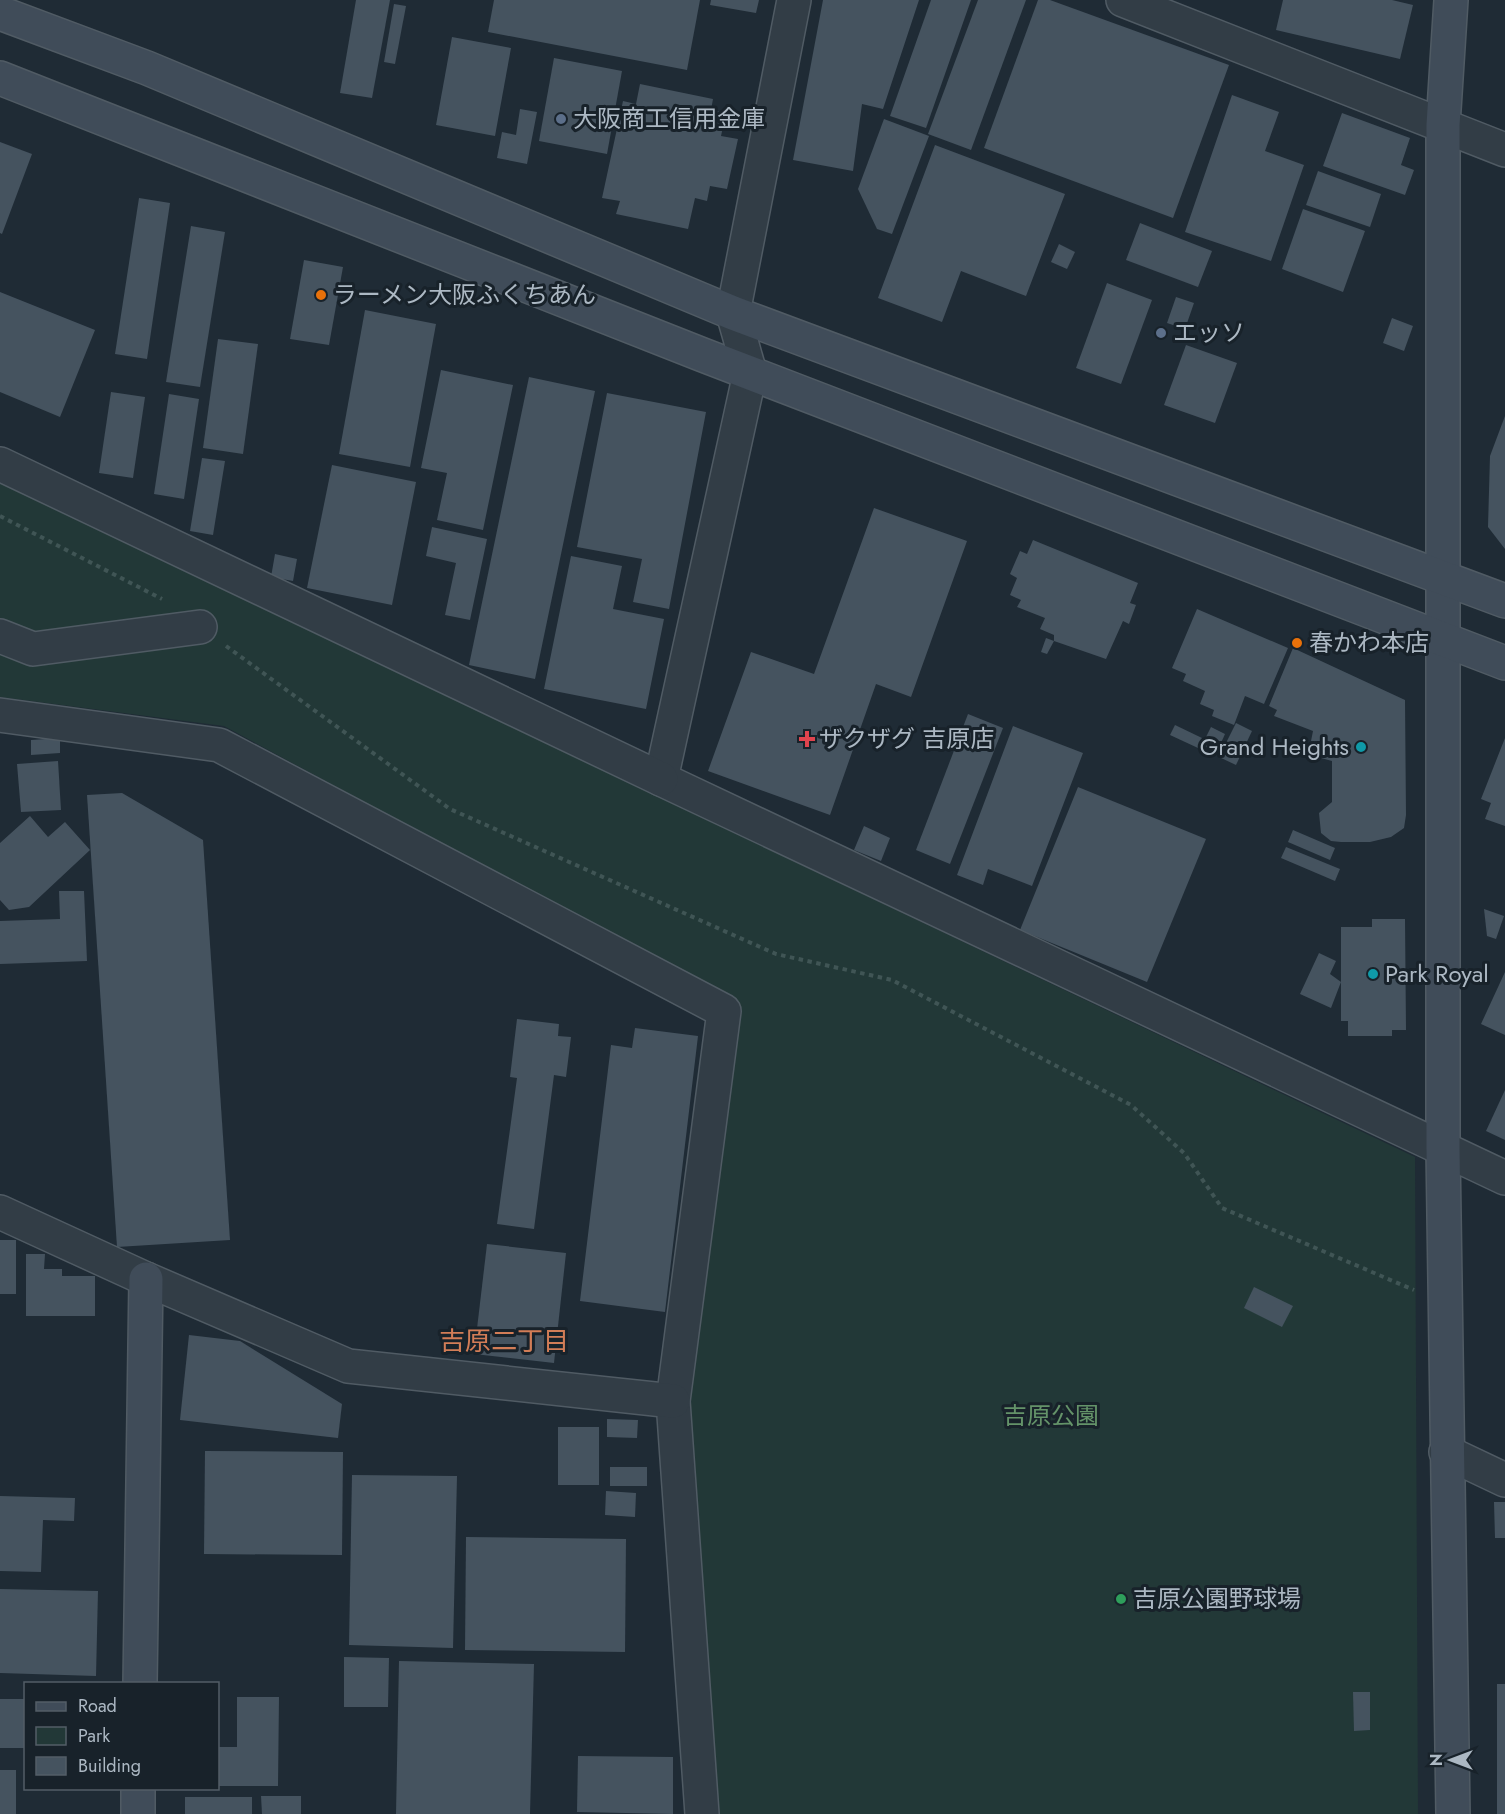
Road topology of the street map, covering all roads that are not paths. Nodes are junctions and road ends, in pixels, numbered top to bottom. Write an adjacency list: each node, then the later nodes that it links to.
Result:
1 (794, 0): 8 (street)
2 (1124, 0): 6 (street)
3 (1451, 0): 6 (street)
4 (0, 13): 8 (street)
5 (0, 78): 9 (street)
6 (1443, 125): 7 (street); 11 (street)
7 (1505, 150)
8 (733, 313): 9 (street); 11 (street)
9 (750, 373): 15 (street); 18 (street)
10 (0, 464): 18 (street)
11 (1443, 578): 12 (street); 15 (street)
12 (1505, 601)
13 (200, 627): 14 (street)
14 (0, 636)
15 (1444, 639): 16 (street); 19 (street)
16 (1505, 663)
17 (0, 715): 23 (street)
18 (661, 779): 19 (street)
19 (1443, 1149): 20 (street); 24 (street)
20 (1505, 1178)
21 (0, 1212): 22 (street)
22 (146, 1279): 23 (street); 26 (street)
23 (673, 1401): 29 (street)
24 (1446, 1452): 25 (street); 30 (street)
25 (1505, 1480)
26 (140, 1682)
27 (138, 1790): 28 (street)
28 (138, 1814)
29 (702, 1814)
30 (1453, 1814)

